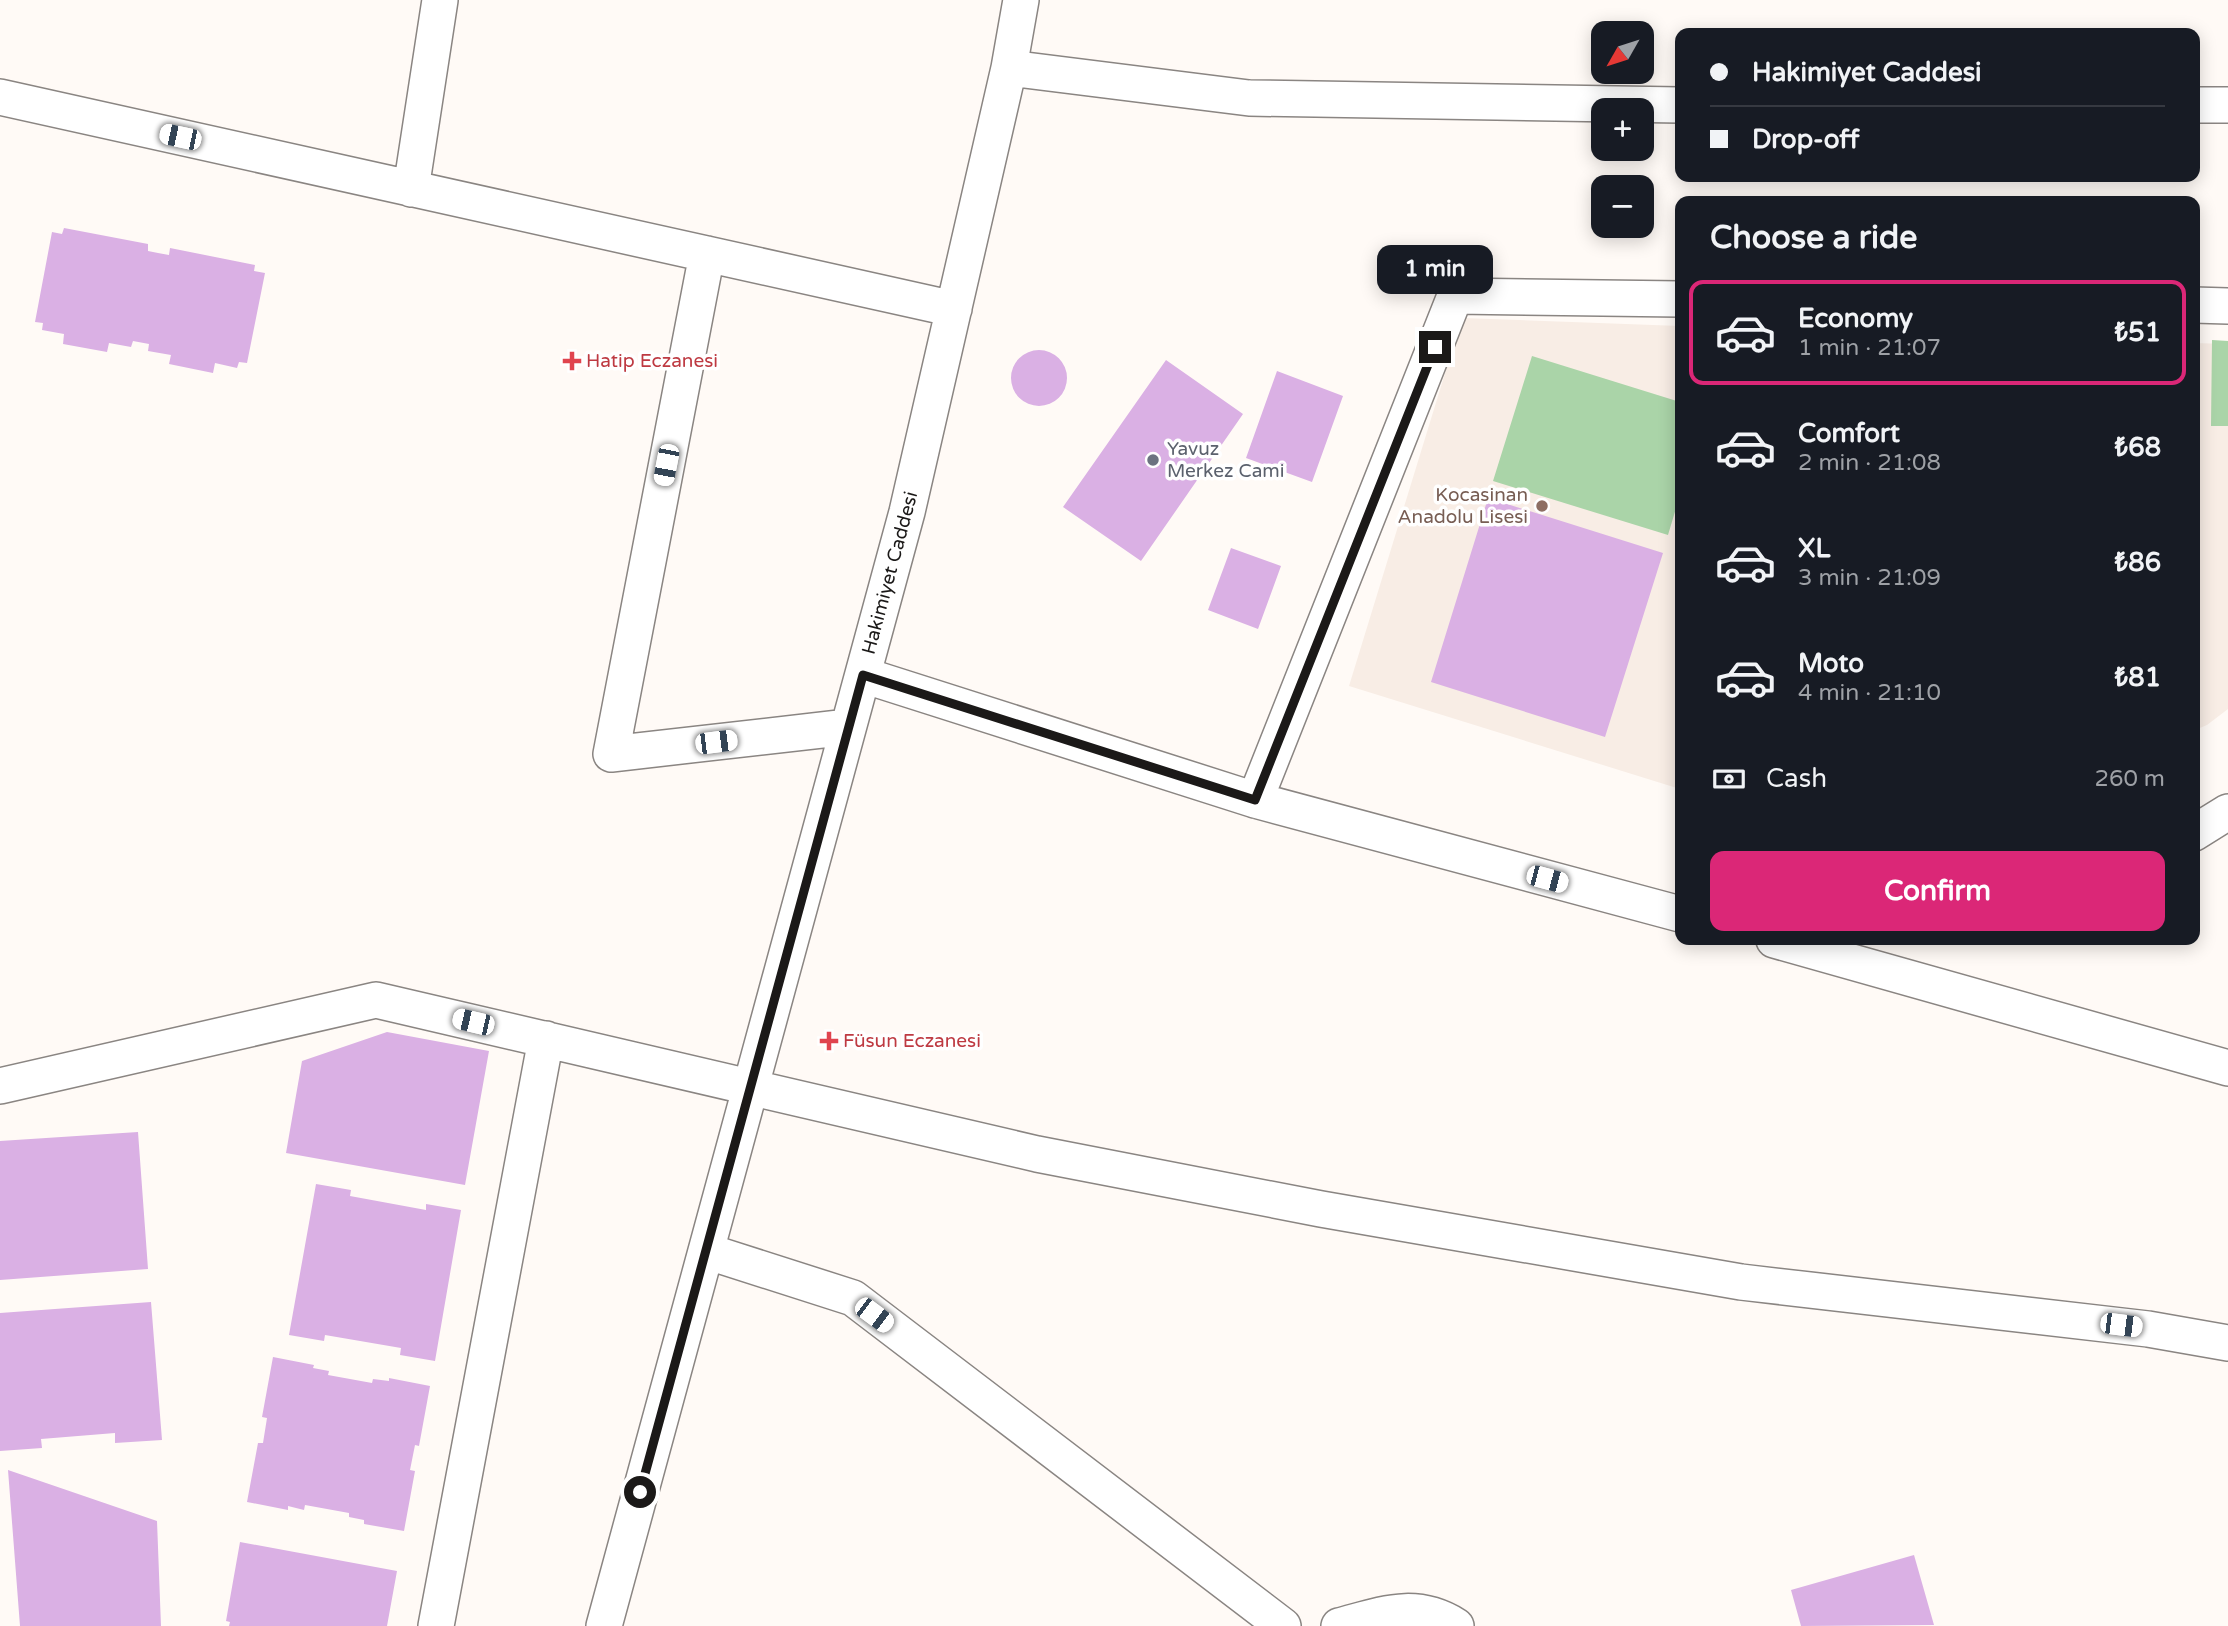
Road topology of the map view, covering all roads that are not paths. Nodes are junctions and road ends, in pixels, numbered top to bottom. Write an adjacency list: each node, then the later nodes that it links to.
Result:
1 (440, 0): 8 (street)
2 (1021, 0): 3 (street, Hakimiyet Caddesi)
3 (1009, 68): 5 (street); 13 (street, Hakimiyet Caddesi)
4 (0, 97): 8 (street)
5 (1675, 105)
6 (2200, 105): 7 (street)
7 (2228, 105)
8 (411, 189): 9 (street)
9 (707, 254): 13 (street); 15 (street)
10 (1675, 299): 16 (street)
11 (2200, 306): 12 (street)
12 (2228, 306)
13 (954, 309): 14 (street, Hakimiyet Caddesi)
14 (863, 675): 15 (street, Hakimiyet Caddesi); 16 (street)
15 (848, 727): 24 (street, Hakimiyet Caddesi)
16 (1255, 800): 19 (street)
17 (2228, 812): 18 (street)
18 (2200, 829)
19 (1675, 913)
20 (1792, 945): 22 (street)
21 (546, 1040): 23 (street); 24 (street); 27 (street)
22 (2221, 1061)
23 (0, 1086)
24 (750, 1087): 25 (street, Hakimiyet Caddesi); 26 (street)
25 (706, 1251): 28 (street, Hakimiyet Caddesi); 29 (street)
26 (2228, 1343)
27 (436, 1626)
28 (604, 1626)
29 (1283, 1626)
30 (1339, 1626): 31 (street)
31 (1456, 1626)

